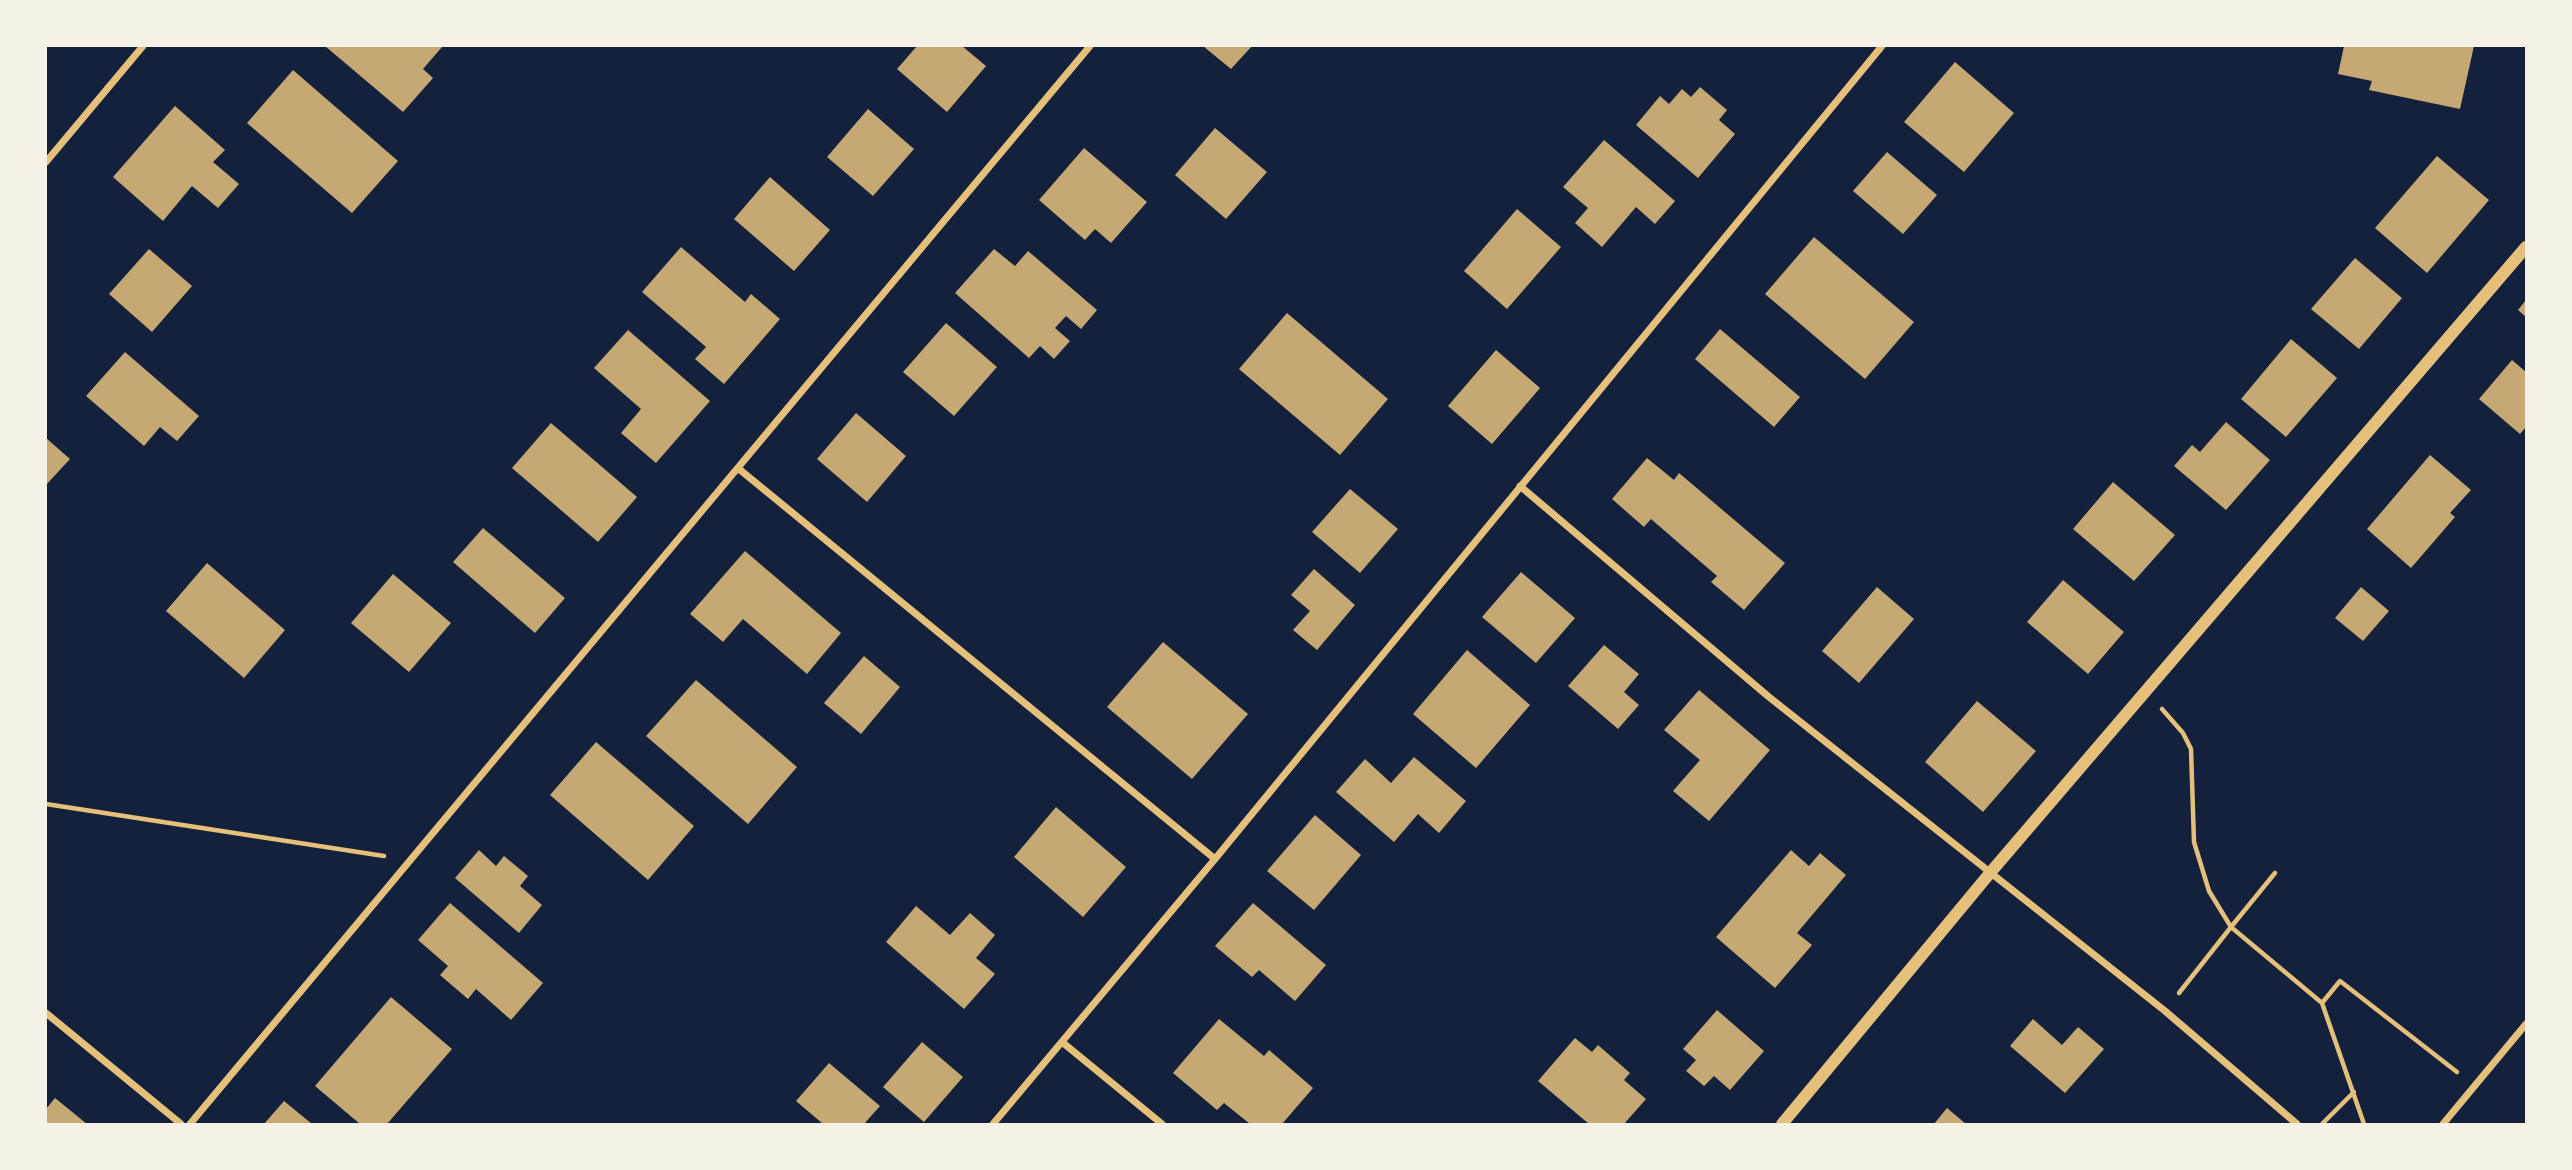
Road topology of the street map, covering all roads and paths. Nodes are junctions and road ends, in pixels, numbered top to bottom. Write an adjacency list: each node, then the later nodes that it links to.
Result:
1 (143, 46): 4 (street)
2 (1090, 46): 6 (street)
3 (1882, 46): 7 (street)
4 (46, 162)
5 (2526, 247): 8 (street)
6 (739, 468): 10 (street); 11 (street)
7 (1520, 486): 10 (street); 12 (street)
8 (2147, 693): 12 (street); 14 (path)
9 (46, 804): 11 (path)
10 (1215, 859): 19 (street)
11 (412, 860): 23 (street)
12 (1990, 873): 16 (street); 26 (street)
13 (2275, 873): 14 (path)
14 (2231, 927): 15 (path); 16 (path)
15 (2322, 1003): 20 (path); 21 (path)
16 (2165, 1011): 27 (street)
17 (46, 1013): 22 (street)
18 (2526, 1024): 20 (street)
19 (1062, 1042): 24 (street); 25 (street)
20 (2474, 1086): 30 (street)
21 (2354, 1091): 28 (path); 29 (path)
22 (181, 1125)
23 (190, 1125)
24 (993, 1125)
25 (1162, 1125)
26 (1782, 1125)
27 (2297, 1125)
28 (2322, 1125)
29 (2364, 1125)
30 (2443, 1125)

